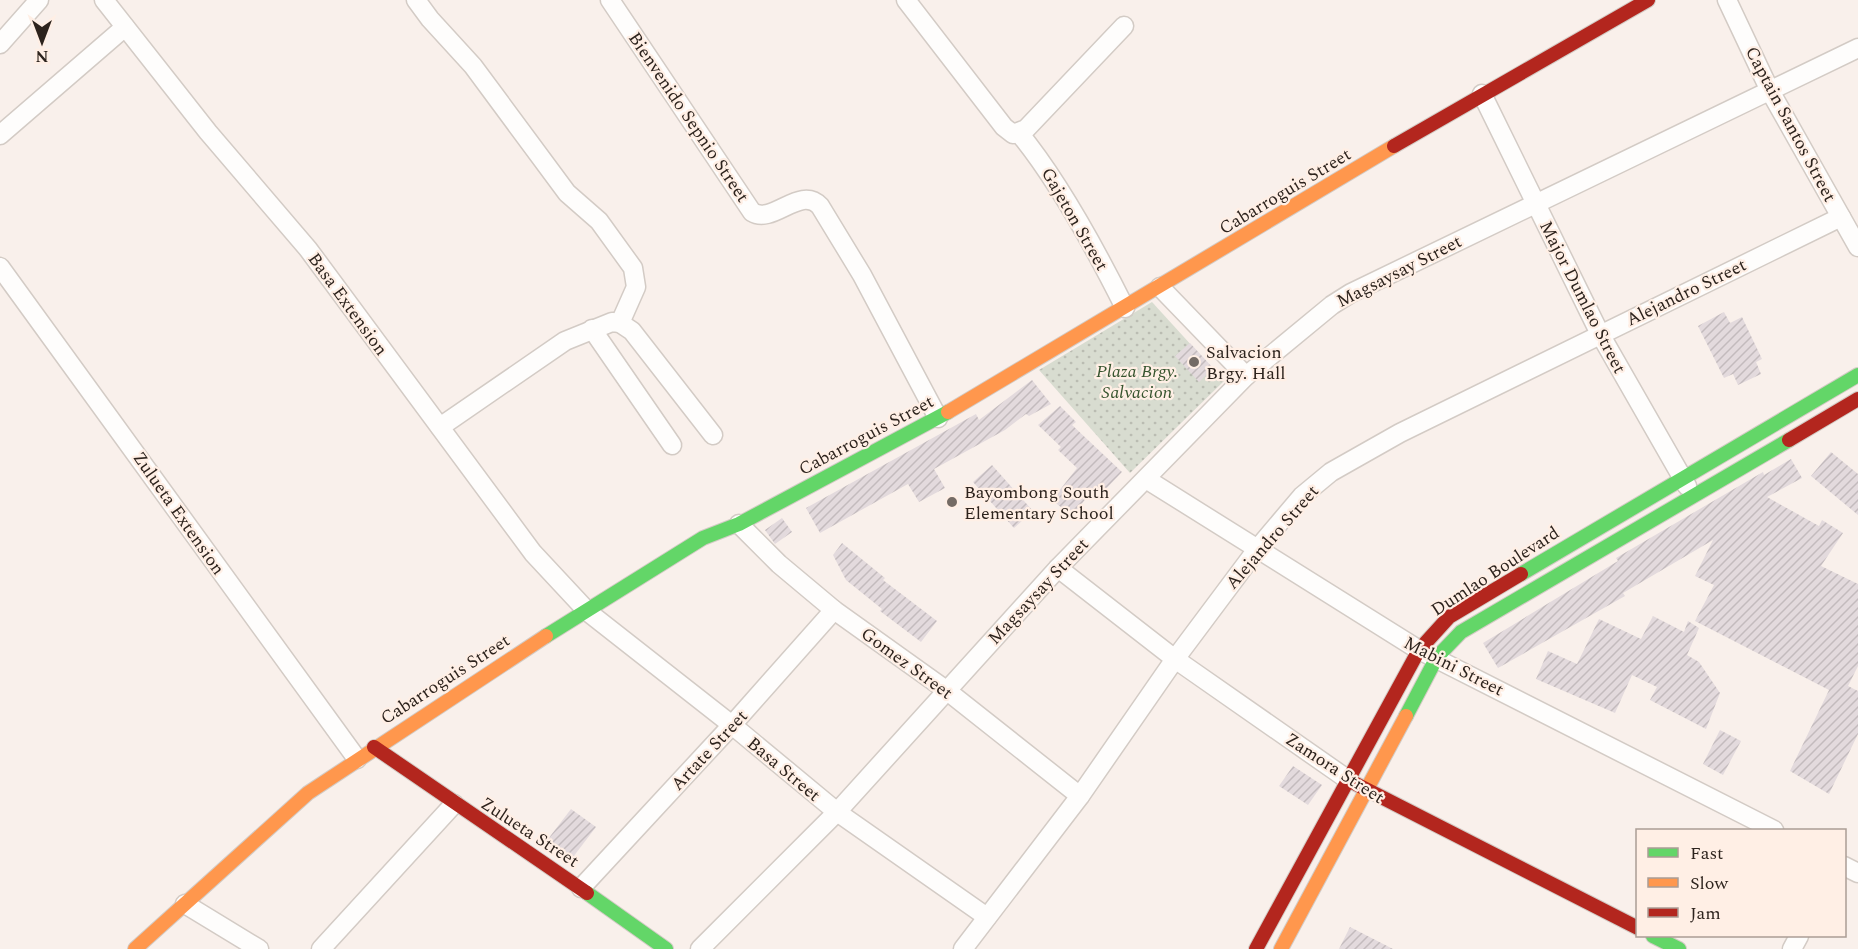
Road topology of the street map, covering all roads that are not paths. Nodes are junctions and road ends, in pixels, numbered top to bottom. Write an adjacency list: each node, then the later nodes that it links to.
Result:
1 (39, 0): 10 (street)
2 (104, 0): 9 (street, Basa Extension)
3 (416, 0): 22 (street)
4 (610, 0): 28 (street, Bienvenido Sepnio Street)
5 (906, 0): 14 (street, Gajeton Street)
6 (1648, 0): 13 (street, Cabarroguis Street)
7 (1727, 0): 12 (street, Captain Santos Street)
8 (1124, 26): 14 (street)
9 (124, 27): 15 (street); 29 (street, Basa Extension)
10 (0, 44)
11 (1858, 48): 12 (street, Magsaysay Street)
12 (1770, 91): 16 (street, Magsaysay Street); 17 (street, Captain Santos Street)
13 (1482, 94): 16 (street, Major Dumlao Street); 20 (street, Cabarroguis Street)
14 (1019, 133): 21 (street, Gajeton Street)
15 (0, 135)
16 (1535, 202): 24 (street, Major Dumlao Street); 26 (street, Magsaysay Street)
17 (1841, 217): 18 (street, Captain Santos Street); 24 (street, Alejandro Street)
18 (1858, 247)
19 (0, 267): 46 (street, Zulueta Extension)
20 (1160, 287): 21 (street, Cabarroguis Street); 26 (street)
21 (1125, 308): 28 (street, Cabarroguis Street)
22 (620, 323): 23 (street); 30 (street)
23 (592, 329): 29 (street); 31 (street)
24 (1600, 334): 32 (street, Major Dumlao Street); 36 (street, Alejandro Street)
25 (1858, 375): 32 (street, Dumlao Boulevard)
26 (1246, 376): 33 (street, Magsaysay Street)
27 (1858, 399): 34 (street, Dumlao Boulevard)
28 (938, 418): 35 (street, Cabarroguis Street)
29 (440, 427): 39 (street, Basa Extension)
30 (713, 435)
31 (672, 445)
32 (1682, 477): 34 (street, Major Dumlao Street); 40 (street, Dumlao Boulevard)
33 (1146, 479): 36 (street, Mabini Street); 37 (street, Magsaysay Street)
34 (1693, 495): 41 (street, Dumlao Boulevard)
35 (739, 524): 38 (street, Gomez Street); 39 (street, Cabarroguis Street)
36 (1258, 548): 40 (street, Mabini Street); 42 (street, Alejandro Street)
37 (1058, 568): 42 (street, Zamora Street); 43 (street, Magsaysay Street)
38 (834, 610): 43 (street, Gomez Street); 44 (street, Artate Street)
39 (588, 612): 44 (street, Basa Street); 45 (street, Cabarroguis Street)
40 (1419, 651): 41 (street, Mabini Street); 47 (street, Dumlao Boulevard)
41 (1437, 657): 48 (street, Dumlao Boulevard); 52 (street, Mabini Street)
42 (1175, 659): 47 (street, Zamora Street); 49 (street, Alejandro Street)
43 (946, 690): 49 (street, Gomez Street); 51 (street, Magsaysay Street)
44 (732, 725): 51 (street, Basa Street); 53 (street, Artate Street)
45 (374, 747): 46 (street, Cabarroguis Street); 50 (street, Zulueta Street)
46 (357, 759): 54 (street, Cabarroguis Street)
47 (1347, 778): 48 (street, Zamora Street); 57 (street, Dumlao Boulevard)
48 (1366, 791): 56 (street, Zamora Street); 59 (street, Dumlao Boulevard)
49 (1080, 796): 55 (street, Alejandro Street)
50 (453, 804): 53 (street, Zulueta Street); 62 (street)
51 (837, 812): 55 (street, Basa Street); 64 (street, Magsaysay Street)
52 (1770, 829)
53 (581, 888): 63 (street, Zulueta Street)
54 (185, 904): 60 (street, Cabarroguis Street); 61 (street)
55 (987, 917): 65 (street, Alejandro Street)
56 (1636, 927)
57 (1266, 930): 59 (street); 66 (street, Dumlao Boulevard)
58 (1655, 937): 67 (street)
59 (1289, 946)
60 (135, 949)
61 (259, 949)
62 (321, 949)
63 (666, 949)
64 (700, 949)
65 (963, 949)
66 (1256, 949)
67 (1679, 949)

